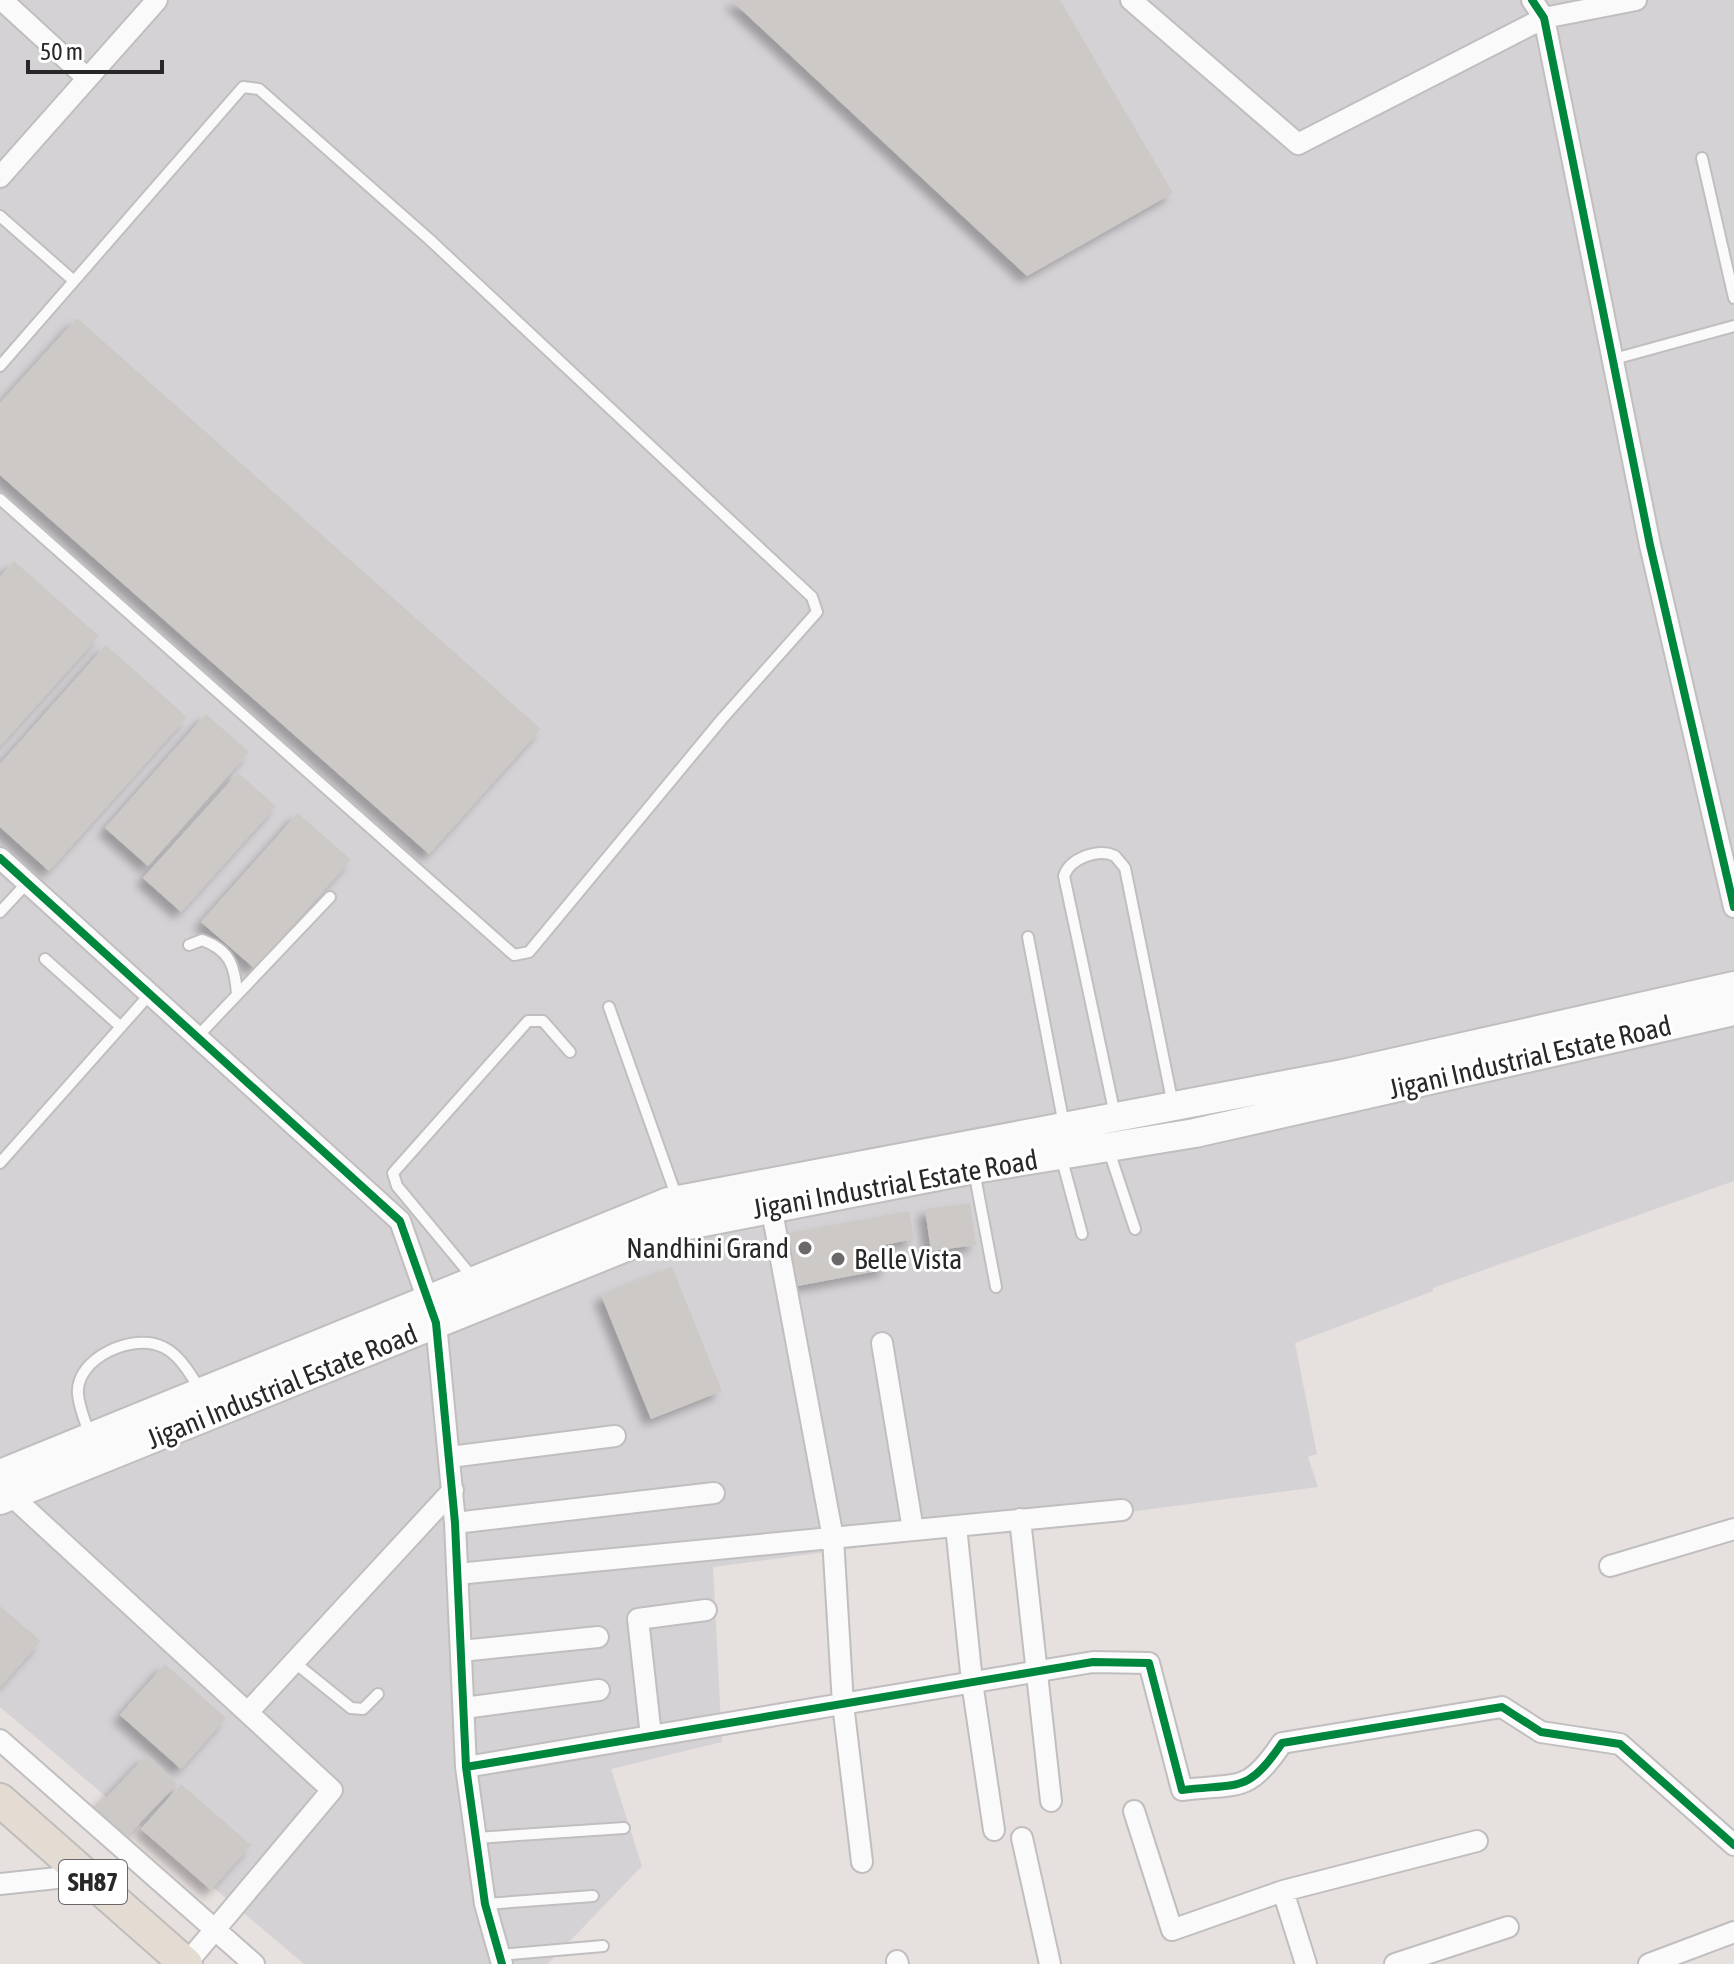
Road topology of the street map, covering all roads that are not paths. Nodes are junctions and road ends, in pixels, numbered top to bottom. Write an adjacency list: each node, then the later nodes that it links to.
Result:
1 (2, 0): 7 (street)
2 (157, 0): 7 (street)
3 (1131, 0): 6 (street)
4 (1532, 0): 6 (street)
5 (1636, 0): 6 (street)
6 (1544, 18): 14 (street)
7 (87, 78): 9 (street)
8 (1702, 158): 12 (lane)
9 (0, 177)
10 (0, 216): 11 (lane)
11 (74, 281): 15 (lane); 16 (lane)
12 (1734, 298)
13 (1734, 326): 14 (lane)
14 (1614, 359): 20 (street)
15 (0, 366)
16 (0, 499)
17 (0, 858): 18 (street)
18 (27, 883): 21 (lane); 26 (street)
19 (330, 897): 27 (lane)
20 (1734, 907)
21 (0, 912)
22 (1028, 937): 35 (lane)
23 (189, 945): 27 (lane)
24 (45, 959): 30 (lane)
25 (1734, 986): 33 (main road, Jigani Industrial Estate Road)
26 (150, 994): 30 (lane); 31 (street)
27 (237, 994): 31 (lane)
28 (609, 1007): 40 (lane)
29 (1734, 1011): 36 (main road, Jigani Industrial Estate Road)
30 (121, 1027): 37 (lane)
31 (197, 1037): 41 (street)
32 (570, 1052): 39 (lane)
33 (1174, 1107): 34 (main road, Jigani Industrial Estate Road); 34 (lane)
34 (1115, 1117): 35 (main road, Jigani Industrial Estate Road)
35 (1062, 1141): 36 (main road, Jigani Industrial Estate Road); 38 (main road, Jigani Industrial Estate Road); 40 (main road, Jigani Industrial Estate Road); 44 (lane)
36 (1108, 1146): 43 (lane)
37 (0, 1163)
38 (974, 1169): 42 (main road, Jigani Industrial Estate Road); 46 (lane)
39 (397, 1186): 41 (lane); 45 (lane)
40 (678, 1200): 45 (main road, Jigani Industrial Estate Road)
41 (381, 1203): 47 (street)
42 (771, 1206): 47 (main road, Jigani Industrial Estate Road); 62 (street)
43 (1135, 1229)
44 (1082, 1234)
45 (476, 1280): 47 (main road, Jigani Industrial Estate Road)
46 (996, 1287)
47 (432, 1312): 49 (main road, Jigani Industrial Estate Road); 52 (street); 53 (main road, Jigani Industrial Estate Road)
48 (882, 1343): 61 (street)
49 (202, 1393): 51 (main road, Jigani Industrial Estate Road); 51 (lane)
50 (615, 1436): 52 (street)
51 (90, 1438): 53 (main road, Jigani Industrial Estate Road)
52 (450, 1457): 54 (street)
53 (3, 1489): 75 (street)
54 (453, 1490): 58 (street); 68 (street)
55 (714, 1493): 58 (street)
56 (1122, 1510): 57 (street)
57 (1020, 1519): 59 (street); 69 (street)
58 (455, 1523): 64 (street)
59 (956, 1526): 61 (street); 70 (street)
60 (1734, 1529): 63 (street)
61 (913, 1530): 62 (street)
62 (833, 1538): 64 (street); 73 (street)
63 (1610, 1566)
64 (457, 1574): 67 (street)
65 (706, 1610): 76 (street)
66 (598, 1637): 67 (street)
67 (461, 1651): 74 (street)
68 (294, 1662): 72 (lane); 75 (street)
69 (1037, 1672): 70 (street); 80 (street); 87 (street)
70 (972, 1682): 73 (street); 83 (street)
71 (599, 1690): 74 (street)
72 (378, 1694)
73 (843, 1704): 76 (street); 88 (street)
74 (464, 1708): 78 (street)
75 (249, 1711): 95 (street)
76 (651, 1736): 78 (street)
77 (0, 1740): 95 (street)
78 (466, 1767): 84 (street)
79 (0, 1800): 89 (main road, SH87)
80 (1051, 1801)
81 (1134, 1811): 91 (street)
82 (624, 1828): 84 (lane)
83 (994, 1830)
84 (476, 1838): 93 (street)
85 (1022, 1838): 102 (street)
86 (1477, 1841): 91 (street)
87 (1734, 1845)
88 (862, 1862)
89 (85, 1875): 90 (street); 100 (main road, SH87)
90 (0, 1884)
91 (1283, 1891): 103 (street)
92 (593, 1896): 93 (lane)
93 (485, 1904): 98 (street)
94 (1508, 1927): 104 (street)
95 (214, 1930): 100 (street); 101 (street)
96 (1734, 1932): 99 (street)
97 (603, 1946): 98 (lane)
98 (501, 1959)
99 (1658, 1963)
100 (184, 1964)
101 (254, 1964)
102 (1050, 1964)
103 (1306, 1964)
104 (1395, 1964)

